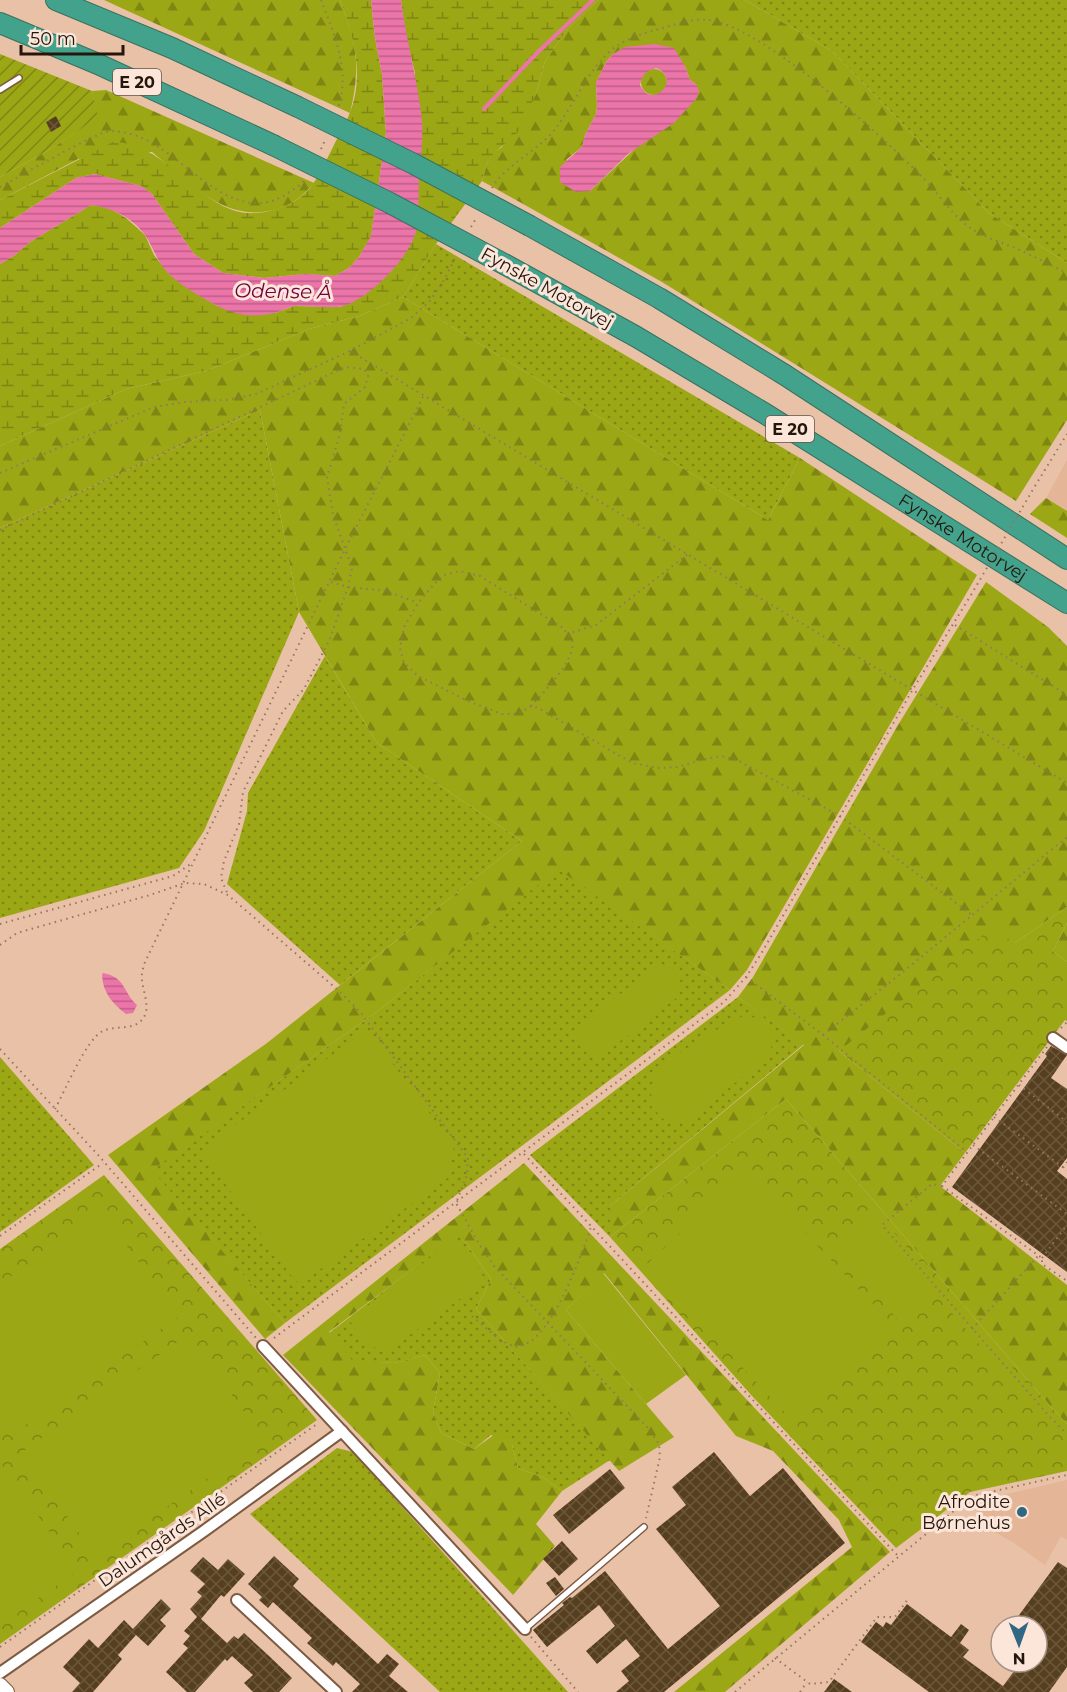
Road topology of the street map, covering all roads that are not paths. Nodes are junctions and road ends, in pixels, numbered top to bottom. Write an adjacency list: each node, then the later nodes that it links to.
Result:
1 (56, 0): 5 (highway, Fynske Motorvej / E 20, bridge)
2 (0, 23): 6 (highway, Fynske Motorvej / E 20, bridge)
3 (19, 78): 4 (lane)
4 (0, 90)
5 (1067, 560)
6 (1067, 603)
7 (1053, 1038): 8 (street)
8 (1067, 1048)
9 (263, 1346): 10 (street)
10 (342, 1431): 13 (street); 14 (street, Dalumgårds Allé)
11 (644, 1527): 13 (lane)
12 (237, 1600): 17 (street)
13 (525, 1629)
14 (0, 1673)
15 (0, 1685): 16 (street)
16 (7, 1692)
17 (336, 1692)

